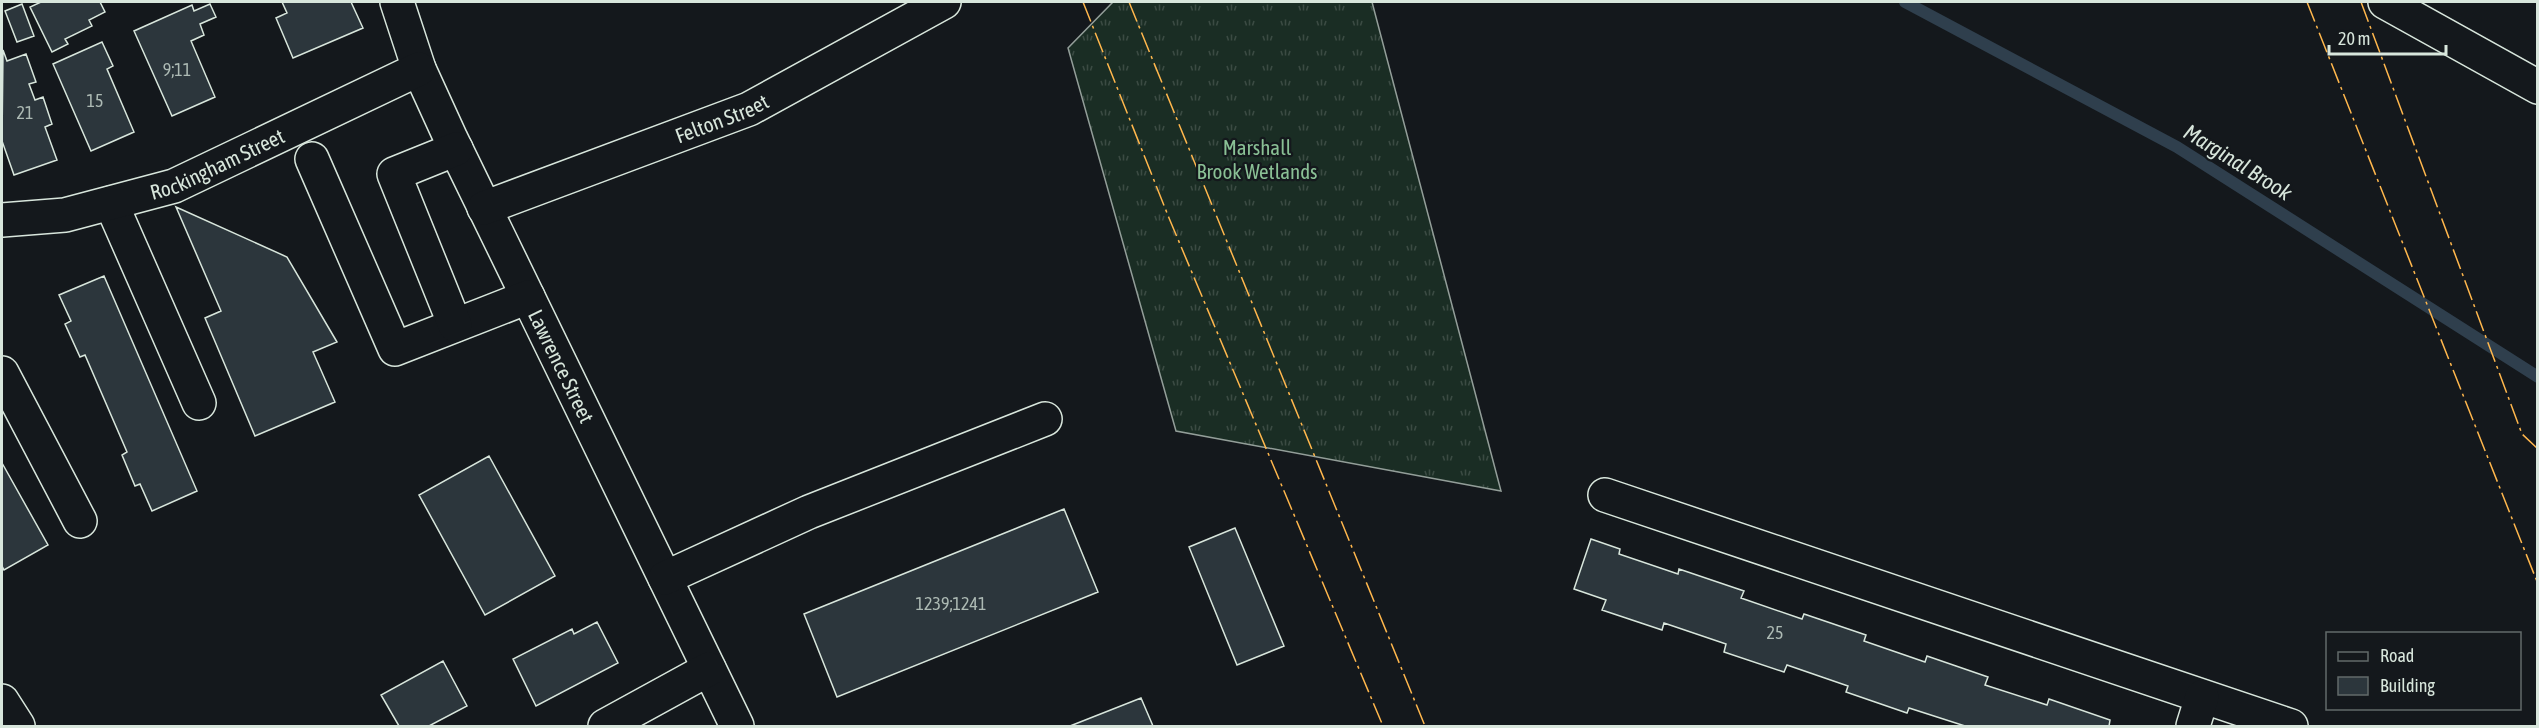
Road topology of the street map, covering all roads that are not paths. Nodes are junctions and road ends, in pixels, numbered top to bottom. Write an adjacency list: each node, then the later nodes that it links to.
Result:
1 (397, 2): 4 (street, Lawrence Street)
2 (944, 2): 9 (street, Felton Street)
3 (2385, 2): 5 (street)
4 (419, 69): 6 (street, Lawrence Street); 8 (street, Rockingham Street)
5 (2538, 87)
6 (456, 149): 9 (street, Lawrence Street); 12 (street)
7 (312, 159): 12 (street)
8 (111, 203): 10 (street, Rockingham Street); 14 (street)
9 (484, 208): 11 (street, Lawrence Street)
10 (2, 220)
11 (528, 297): 12 (street); 18 (street, Lawrence Street)
12 (455, 325)
13 (2, 374): 17 (street)
14 (199, 403)
15 (1045, 419): 18 (street)
16 (1605, 495): 21 (street)
17 (80, 521)
18 (665, 578): 19 (street, Lawrence Street)
19 (709, 669): 24 (street); 25 (street, Lawrence Street)
20 (2, 700): 23 (street)
21 (2197, 712): 22 (street)
22 (2256, 721): 26 (street)
23 (18, 726)
24 (605, 726)
25 (737, 726)
26 (2291, 726)

